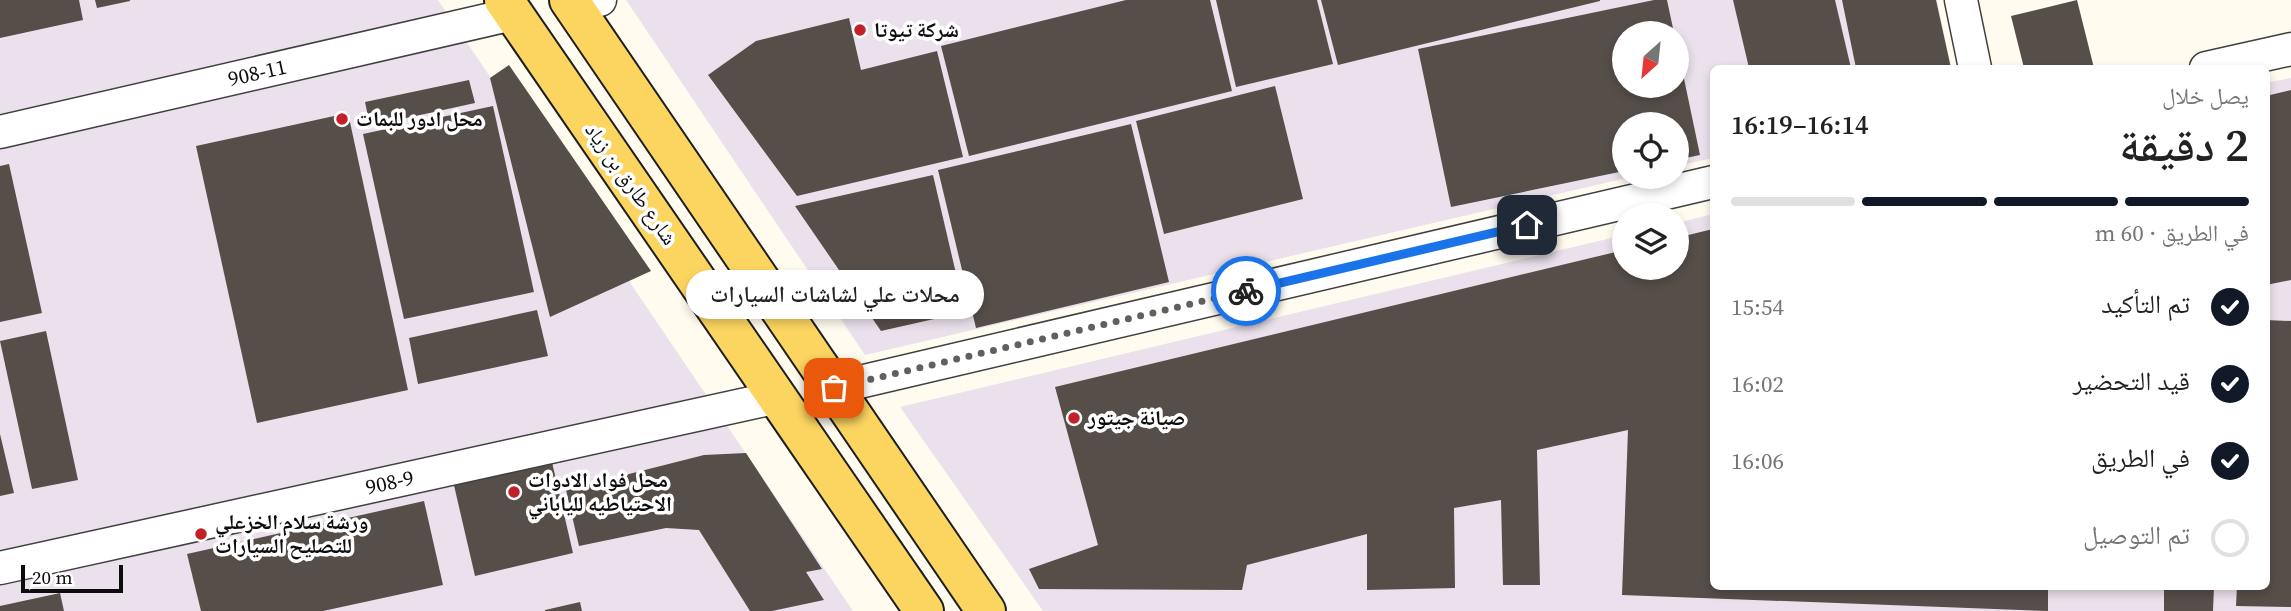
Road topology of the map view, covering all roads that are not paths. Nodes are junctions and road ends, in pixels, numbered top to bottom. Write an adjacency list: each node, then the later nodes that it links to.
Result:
1 (1961, 0): 5 (street)
2 (581, 2): 9 (main road)
3 (509, 7): 7 (street, 908-11); 10 (main road, شارع طارق بن زياد)
4 (2291, 49): 6 (street)
5 (1974, 65)
6 (2219, 65)
7 (0, 132)
8 (1710, 183): 9 (street)
9 (834, 388): 13 (main road)
10 (778, 397): 11 (street, 908-9); 12 (main road, شارع طارق بن زياد)
11 (0, 568)
12 (924, 611)
13 (986, 611)

